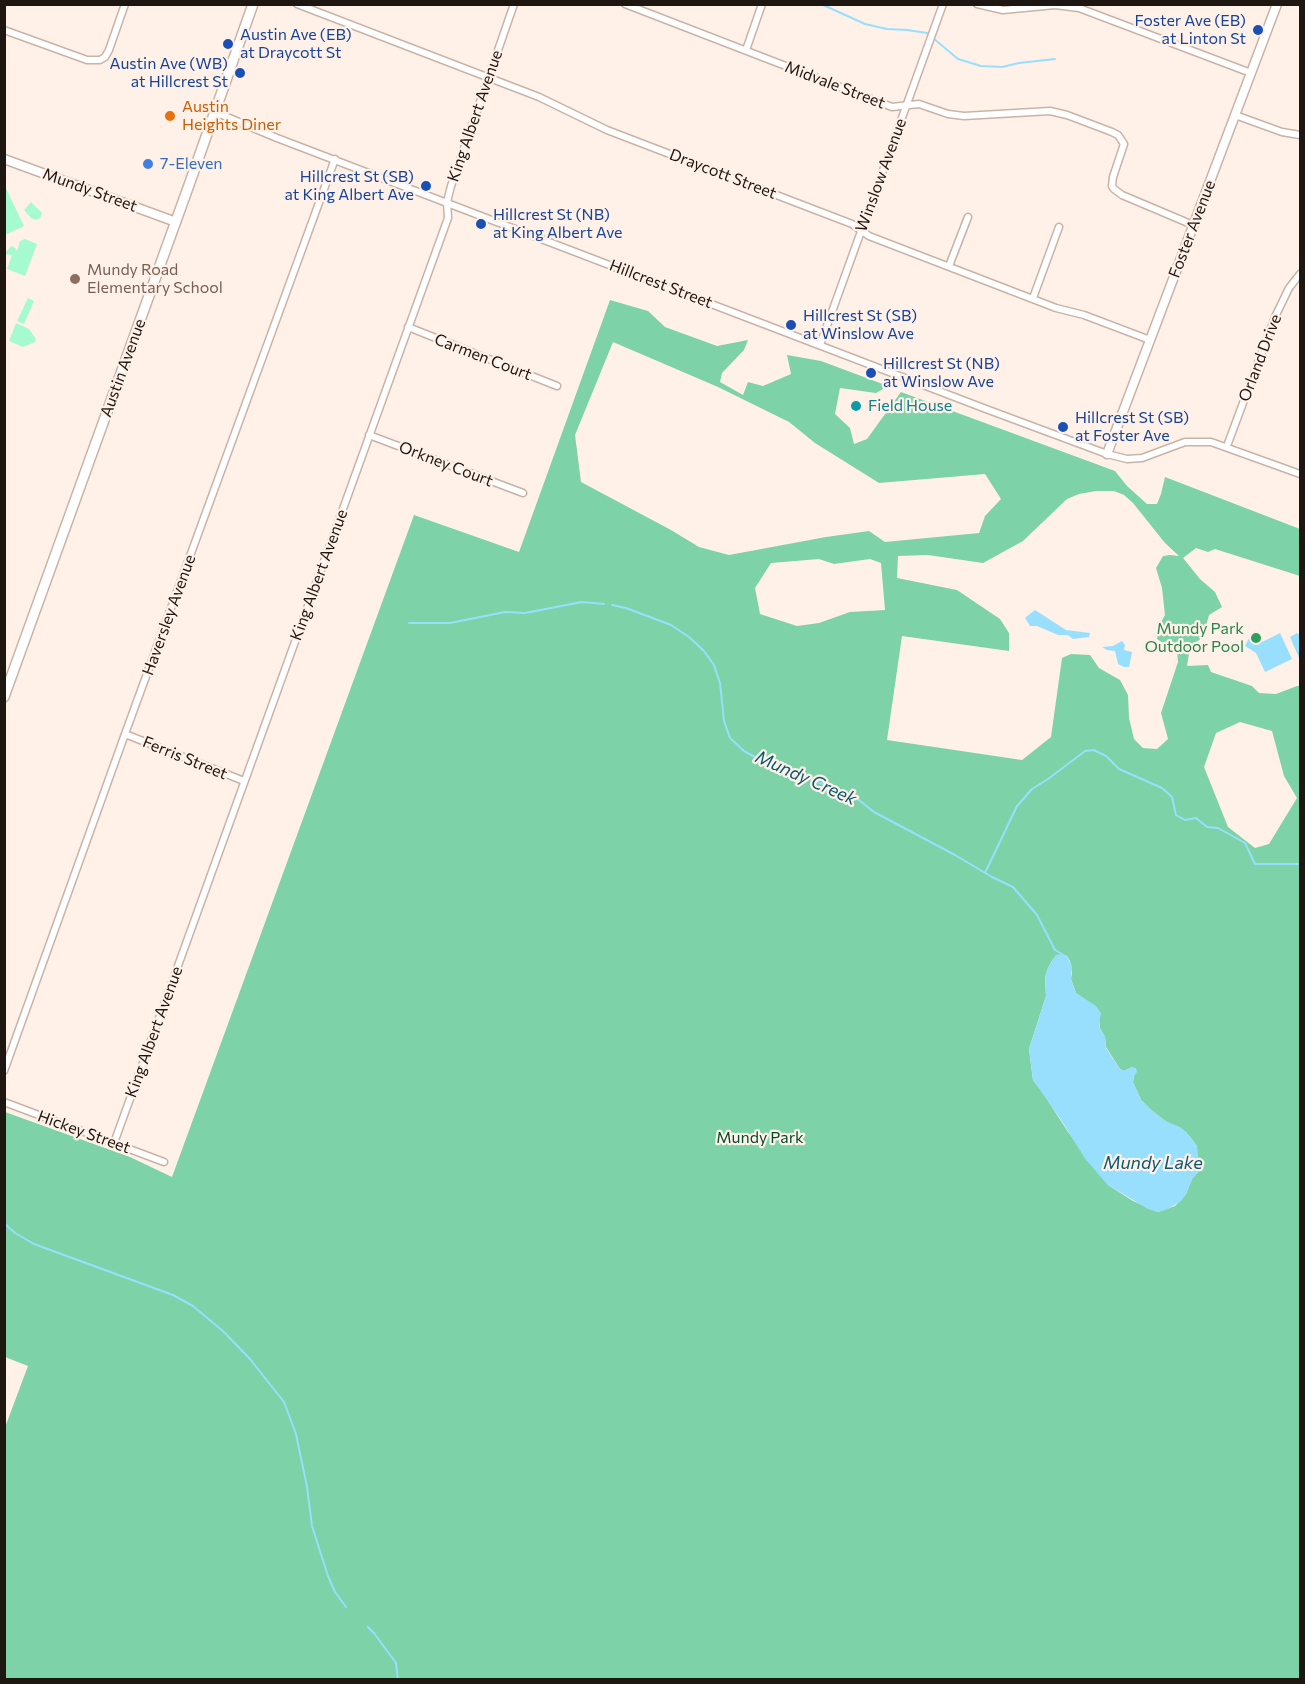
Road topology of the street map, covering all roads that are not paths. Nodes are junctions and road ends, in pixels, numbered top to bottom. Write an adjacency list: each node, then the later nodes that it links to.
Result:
1 (124, 4): 10 (street)
2 (297, 4): 13 (street, Draycott Street)
3 (514, 4): 13 (street, King Albert Avenue)
4 (762, 4): 11 (street)
5 (943, 4): 14 (street, Winslow Avenue)
6 (977, 4): 12 (street)
7 (1277, 4): 12 (street, Foster Avenue)
8 (250, 5): 15 (main road, Austin Avenue)
9 (628, 5): 11 (street, Midvale Street)
10 (4, 30)
11 (746, 50): 14 (street, Midvale Street)
12 (1251, 73): 16 (street, Foster Avenue)
13 (488, 78): 20 (street, King Albert Avenue); 25 (street, Draycott Street)
14 (905, 105): 23 (street, Midvale Street); 25 (street, Winslow Avenue)
15 (215, 112): 19 (street, Hillcrest Street); 22 (main road, Austin Avenue)
16 (1235, 115): 17 (street); 23 (street, Foster Avenue)
17 (1300, 135)
18 (4, 159): 22 (street, Mundy Street)
19 (335, 159): 20 (street, Hillcrest Street); 39 (street, Haversley Avenue)
20 (447, 202): 29 (street, King Albert Avenue); 31 (street, Hillcrest Street)
21 (968, 217): 26 (street)
22 (176, 222): 38 (main road, Austin Avenue)
23 (1193, 225): 30 (street, Foster Avenue)
24 (1059, 227): 28 (street)
25 (861, 230): 26 (street, Draycott Street); 31 (street, Winslow Avenue)
26 (949, 266): 28 (street, Draycott Street)
27 (1300, 274): 34 (street, Orland Drive)
28 (1033, 298): 30 (street, Draycott Street)
29 (408, 327): 32 (street, Carmen Court); 33 (street, King Albert Avenue)
30 (1150, 340): 35 (street, Foster Avenue)
31 (820, 345): 35 (street, Hillcrest Street)
32 (557, 386)
33 (369, 435): 37 (street, Orkney Court); 40 (street, King Albert Avenue)
34 (1227, 446): 35 (street, Hillcrest Street); 36 (street, Hillcrest Street)
35 (1107, 454)
36 (1300, 474)
37 (523, 493)
38 (4, 697)
39 (125, 734): 40 (street, Ferris Street); 41 (street, Haversley Avenue)
40 (244, 781): 43 (street, King Albert Avenue)
41 (4, 1071)
42 (4, 1102): 43 (street, Hickey Street)
43 (114, 1143): 44 (street, Hickey Street)
44 (164, 1162)

